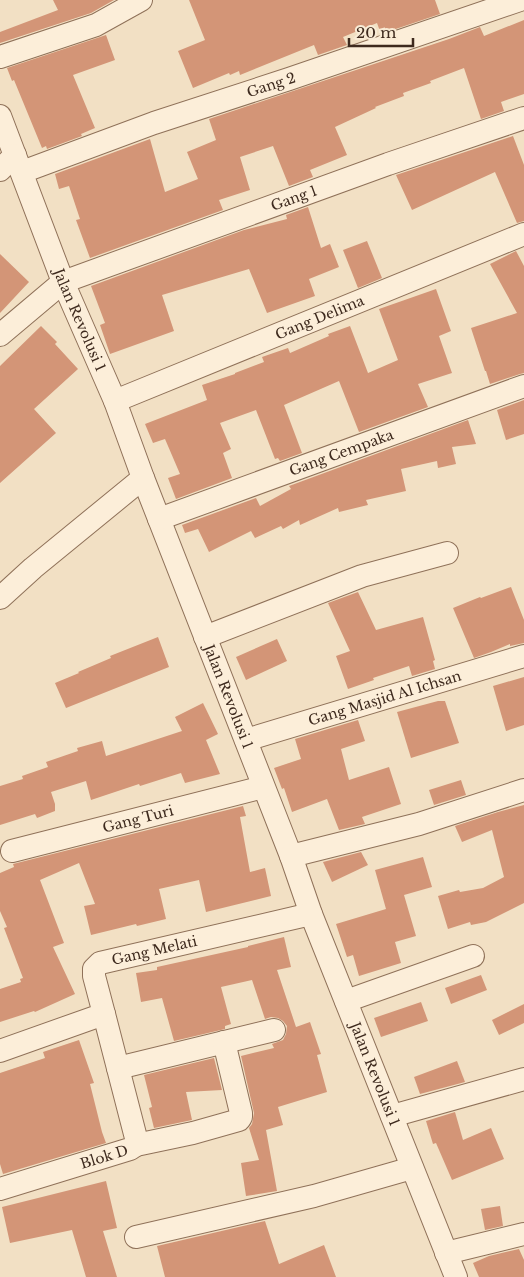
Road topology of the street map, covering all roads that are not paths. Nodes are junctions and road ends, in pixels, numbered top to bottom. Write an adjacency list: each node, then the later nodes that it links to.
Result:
1 (142, 0): 3 (street)
2 (520, 0): 6 (street, Gang 2)
3 (0, 57)
4 (0, 116): 6 (street, Jalan Revolusi 1)
5 (524, 118): 8 (street, Gang 1)
6 (12, 166): 8 (street, Jalan Revolusi 1)
7 (524, 234): 11 (street, Gang Delima)
8 (63, 282): 9 (street); 11 (street, Jalan Revolusi 1)
9 (0, 336)
10 (524, 386): 13 (street, Gang Cempaka)
11 (115, 401): 12 (street, Jalan Revolusi 1)
12 (143, 478): 13 (street, Jalan Revolusi 1); 15 (street)
13 (159, 519): 16 (street, Jalan Revolusi 1)
14 (447, 553): 16 (street)
15 (0, 598)
16 (205, 637): 18 (street, Jalan Revolusi 1)
17 (524, 656): 18 (street, Gang Masjid Al Ichsan)
18 (246, 740): 19 (street, Jalan Revolusi 1)
19 (263, 786): 21 (street, Gang Turi); 22 (street, Jalan Revolusi 1)
20 (524, 790): 22 (street)
21 (12, 852)
22 (290, 856): 23 (street, Jalan Revolusi 1)
23 (311, 914): 25 (street, Jalan Revolusi 1); 26 (street, Gang Melati)
24 (473, 956): 25 (street)
25 (346, 1001): 32 (street, Jalan Revolusi 1)
26 (104, 1014): 29 (street); 30 (street, Blok D)
27 (274, 1030): 28 (street)
28 (224, 1042): 30 (street); 33 (street)
29 (0, 1050)
30 (118, 1068): 33 (street, Blok D)
31 (524, 1079): 32 (street)
32 (392, 1116): 34 (street, Jalan Revolusi 1)
33 (136, 1145): 35 (street, Blok D)
34 (412, 1168): 37 (street); 38 (street, Jalan Revolusi 1)
35 (0, 1189)
36 (524, 1234): 38 (street)
37 (136, 1237)
38 (446, 1253): 39 (street, Jalan Revolusi 1)
39 (456, 1277)

